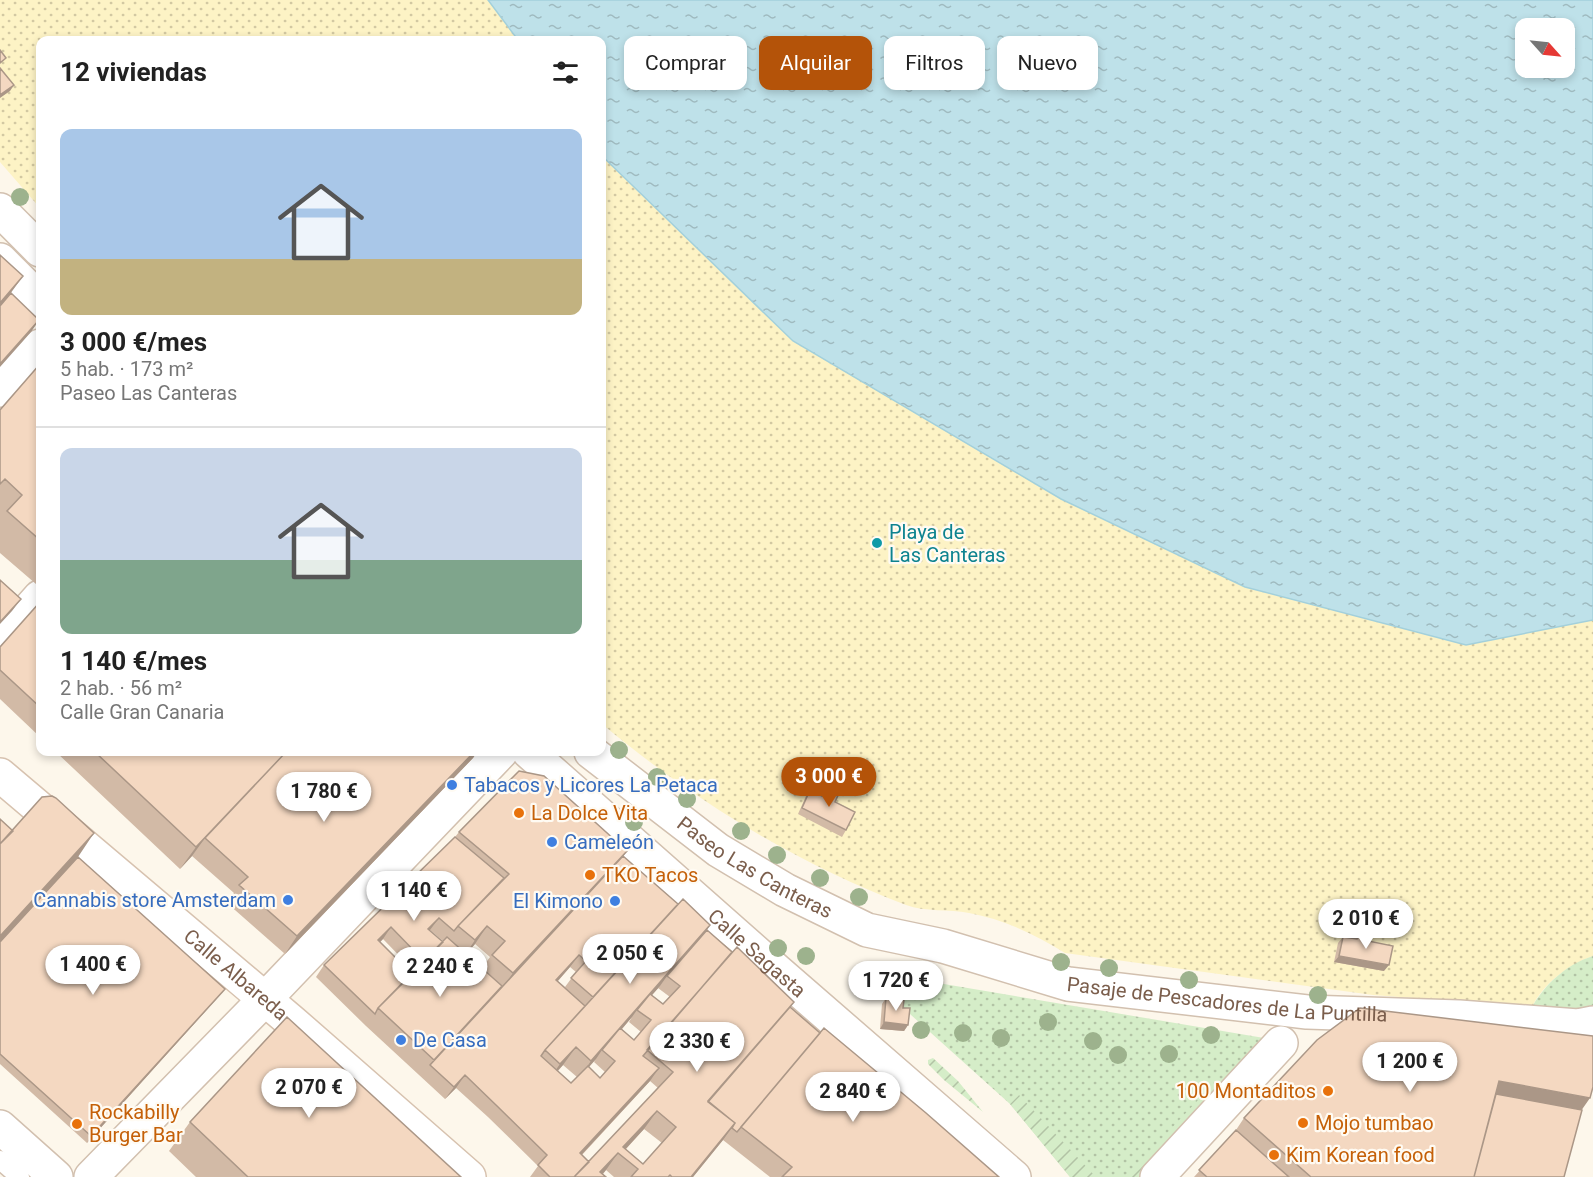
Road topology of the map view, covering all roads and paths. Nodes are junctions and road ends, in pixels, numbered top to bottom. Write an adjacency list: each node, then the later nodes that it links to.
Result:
1 (0, 210): 2 (street)
2 (36, 246)
3 (0, 260): 4 (street)
4 (36, 296)
5 (36, 350): 6 (street)
6 (0, 390)
7 (36, 602): 8 (street)
8 (0, 642)
9 (497, 756): 14 (street)
10 (534, 756): 23 (street, Calle Sagasta)
11 (596, 756): 13 (street, Paseo Las Canteras)
12 (0, 775): 14 (street, Calle Albareda)
13 (867, 930): 15 (street, Pasaje de Pescadores de La Puntilla)
14 (265, 999): 21 (street); 22 (street, Calle Albareda)
15 (1593, 1023)
16 (1281, 1042): 24 (street)
17 (0, 1127): 20 (street)
18 (0, 1160): 19 (lane)
19 (20, 1177)
20 (56, 1177)
21 (91, 1177)
22 (469, 1177)
23 (1014, 1177)
24 (1157, 1177)

